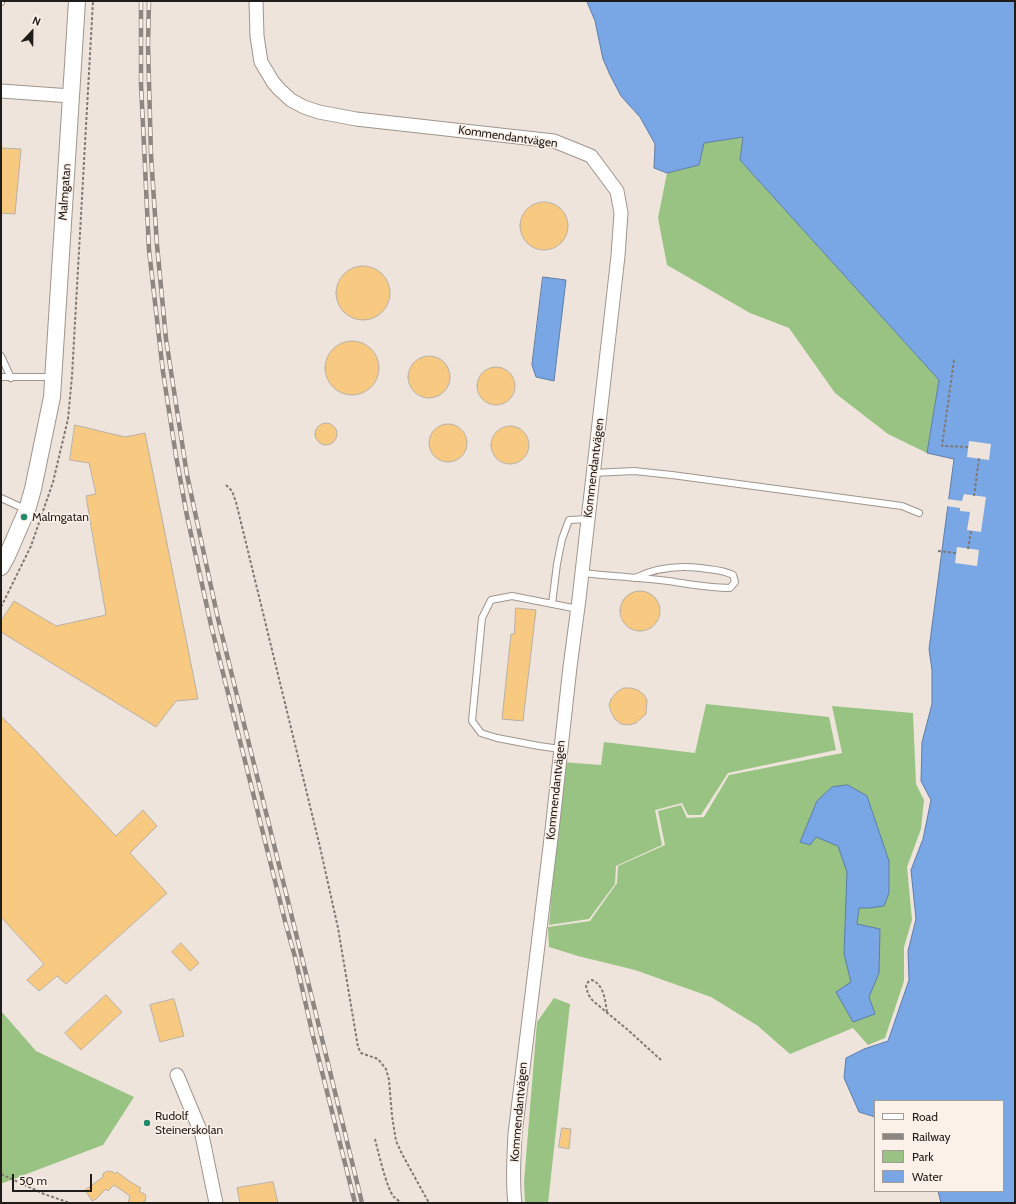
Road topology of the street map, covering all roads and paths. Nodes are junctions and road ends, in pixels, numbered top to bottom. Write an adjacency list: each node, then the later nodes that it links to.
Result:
1 (77, 1): 4 (street, Malmgatan)
2 (256, 1): 12 (street, Kommendantvägen)
3 (1, 91): 4 (street)
4 (71, 96): 8 (street, Malmgatan)
5 (1, 356): 9 (lane)
6 (954, 360): 10 (path)
7 (1, 377): 9 (lane)
8 (54, 377): 9 (lane); 16 (street, Malmgatan)
9 (11, 378)
10 (968, 448)
11 (979, 458): 14 (path)
12 (593, 473): 17 (lane); 18 (street, Kommendantvägen)
13 (226, 485): 37 (path)
14 (974, 496)
15 (1, 498): 16 (lane)
16 (27, 510): 23 (street, Malmgatan)
17 (919, 513)
18 (588, 519): 24 (street, Kommendantvägen); 26 (lane)
19 (971, 531): 20 (path)
20 (968, 549)
21 (938, 551): 22 (path)
22 (956, 553)
23 (1, 568)
24 (582, 573): 25 (lane); 27 (street, Kommendantvägen)
25 (635, 578): 25 (lane)
26 (552, 604): 27 (lane); 28 (lane)
27 (578, 609): 28 (street, Kommendantvägen)
28 (560, 749): 38 (street, Kommendantvägen)
29 (607, 1012): 29 (path); 30 (path)
30 (661, 1060)
31 (177, 1075): 35 (street)
32 (375, 1139): 36 (path)
33 (1, 1174): 34 (path)
34 (70, 1203)
35 (216, 1203)
36 (402, 1203)
37 (429, 1203)
38 (515, 1203)

